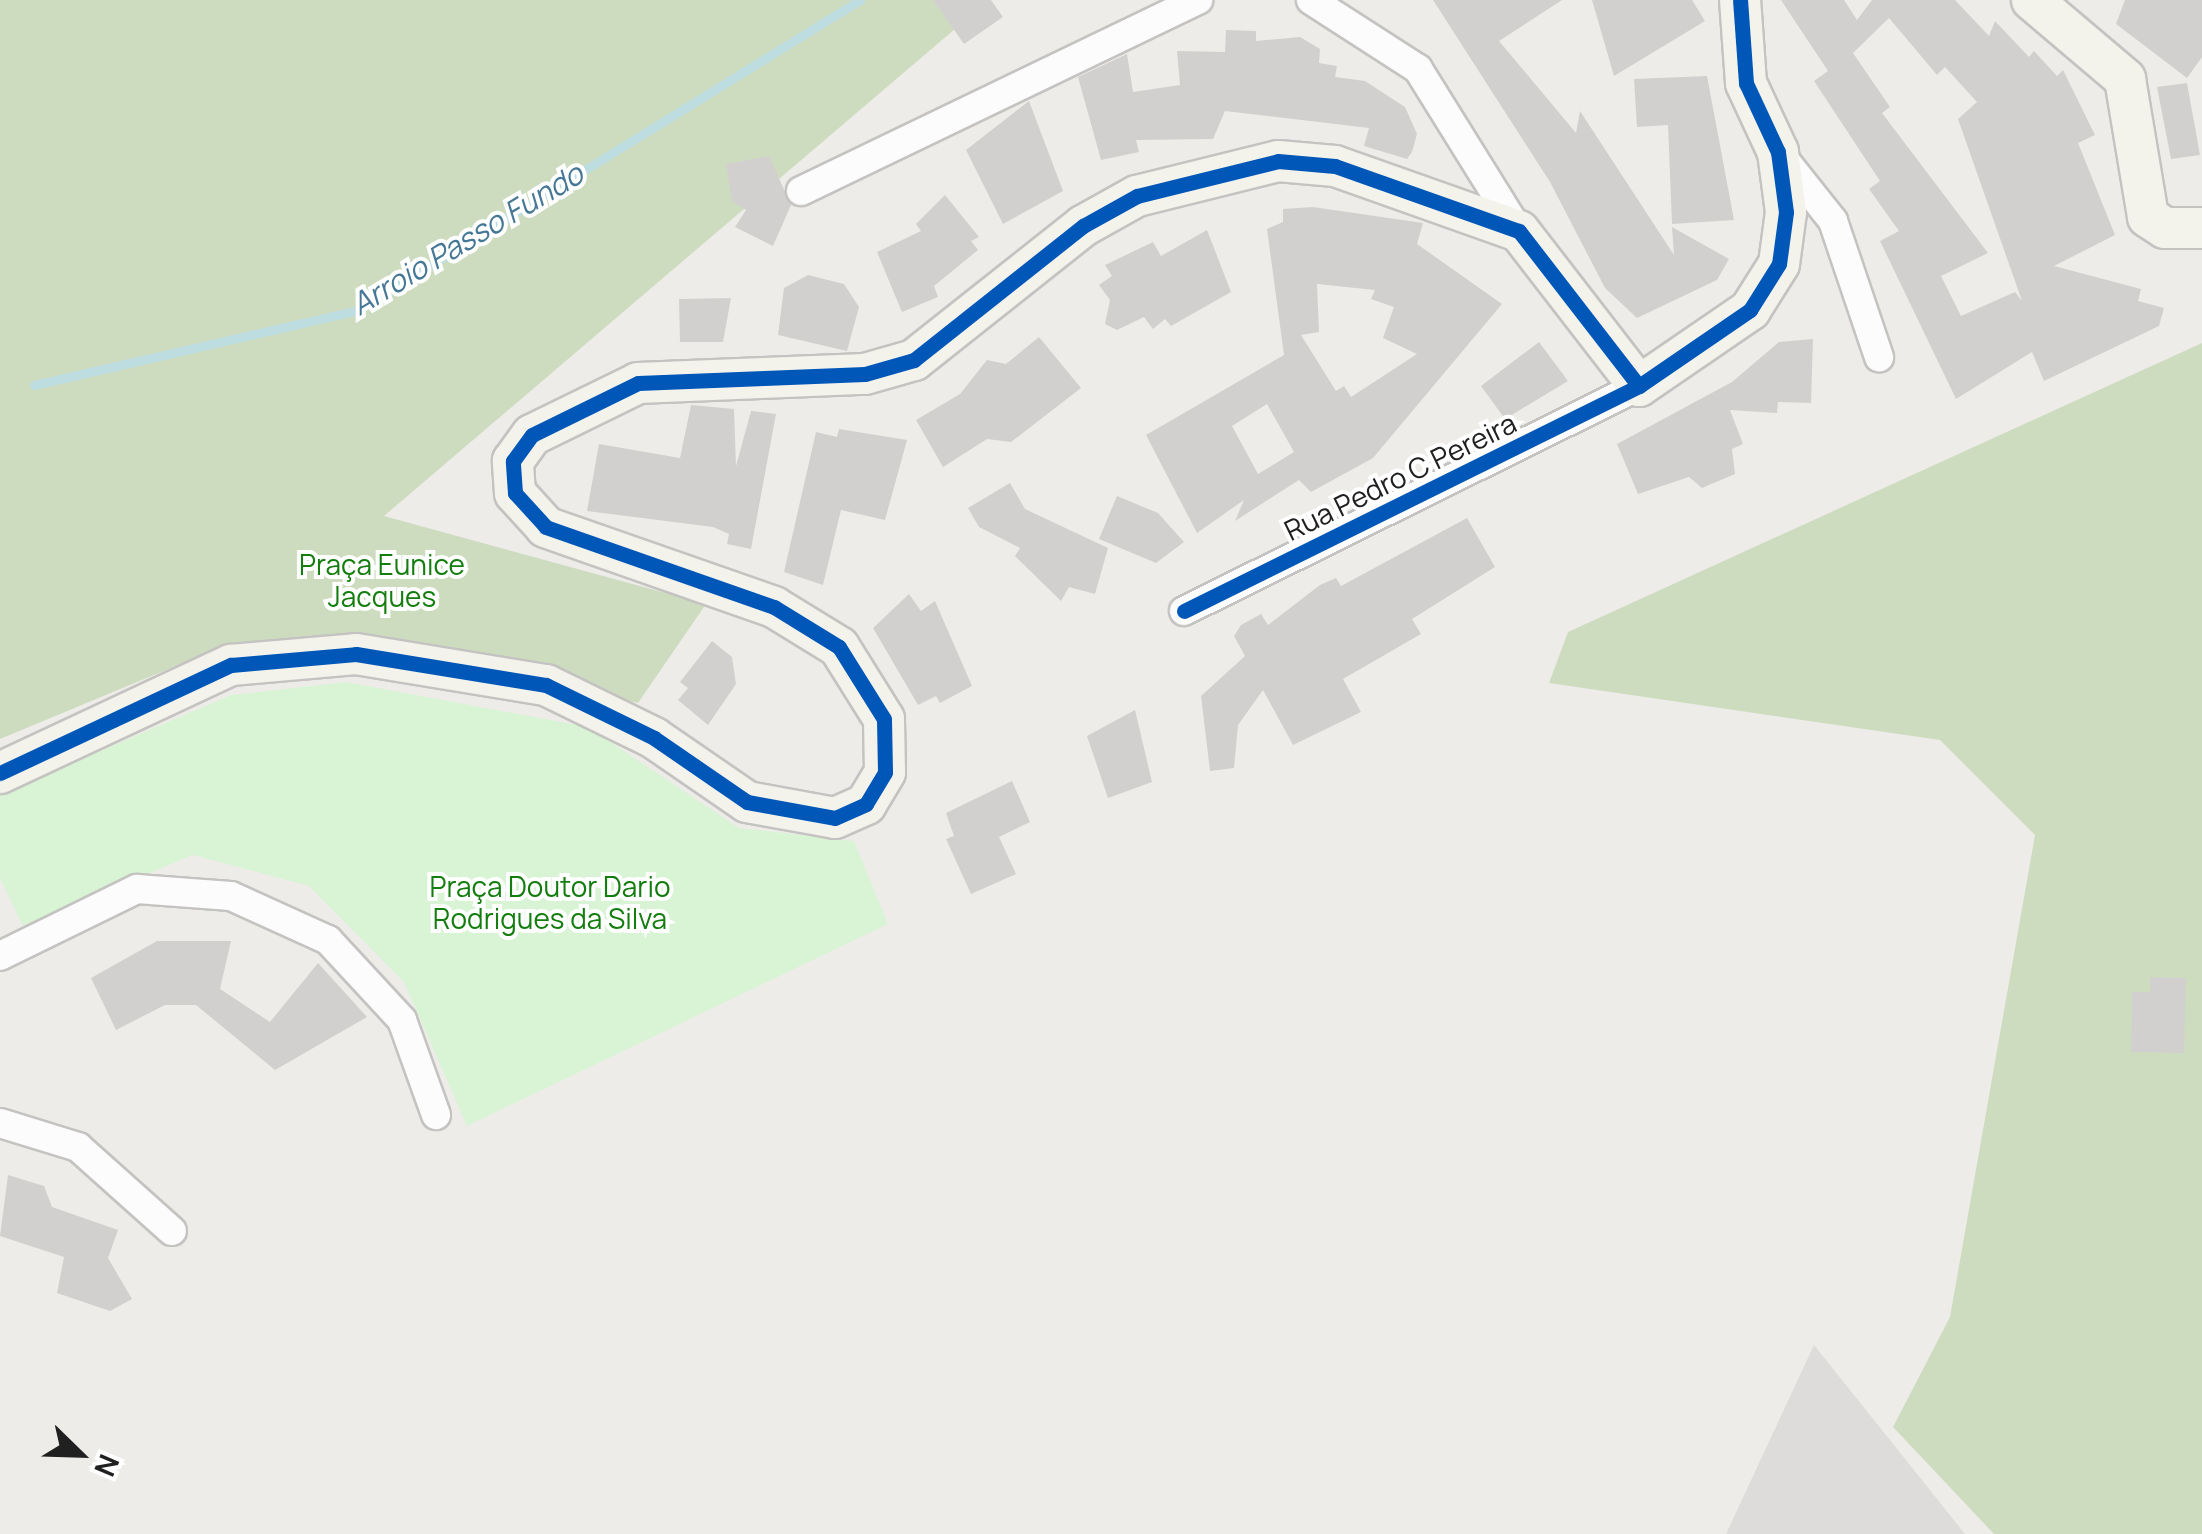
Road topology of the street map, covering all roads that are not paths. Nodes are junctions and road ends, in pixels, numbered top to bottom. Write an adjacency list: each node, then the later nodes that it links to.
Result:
1 (1198, 0): 6 (street)
2 (1311, 0): 8 (street)
3 (1740, 0): 5 (street)
4 (2032, 0): 7 (street)
5 (1778, 152): 9 (street); 10 (street)
6 (801, 190)
7 (2202, 228)
8 (1519, 231): 10 (street); 12 (street)
9 (1879, 357)
10 (1638, 386): 11 (street, Rua Pedro C Pereira)
11 (1184, 611)
12 (0, 772)
13 (0, 956): 14 (street)
14 (436, 1115)
15 (0, 1123): 16 (street)
16 (172, 1230)

